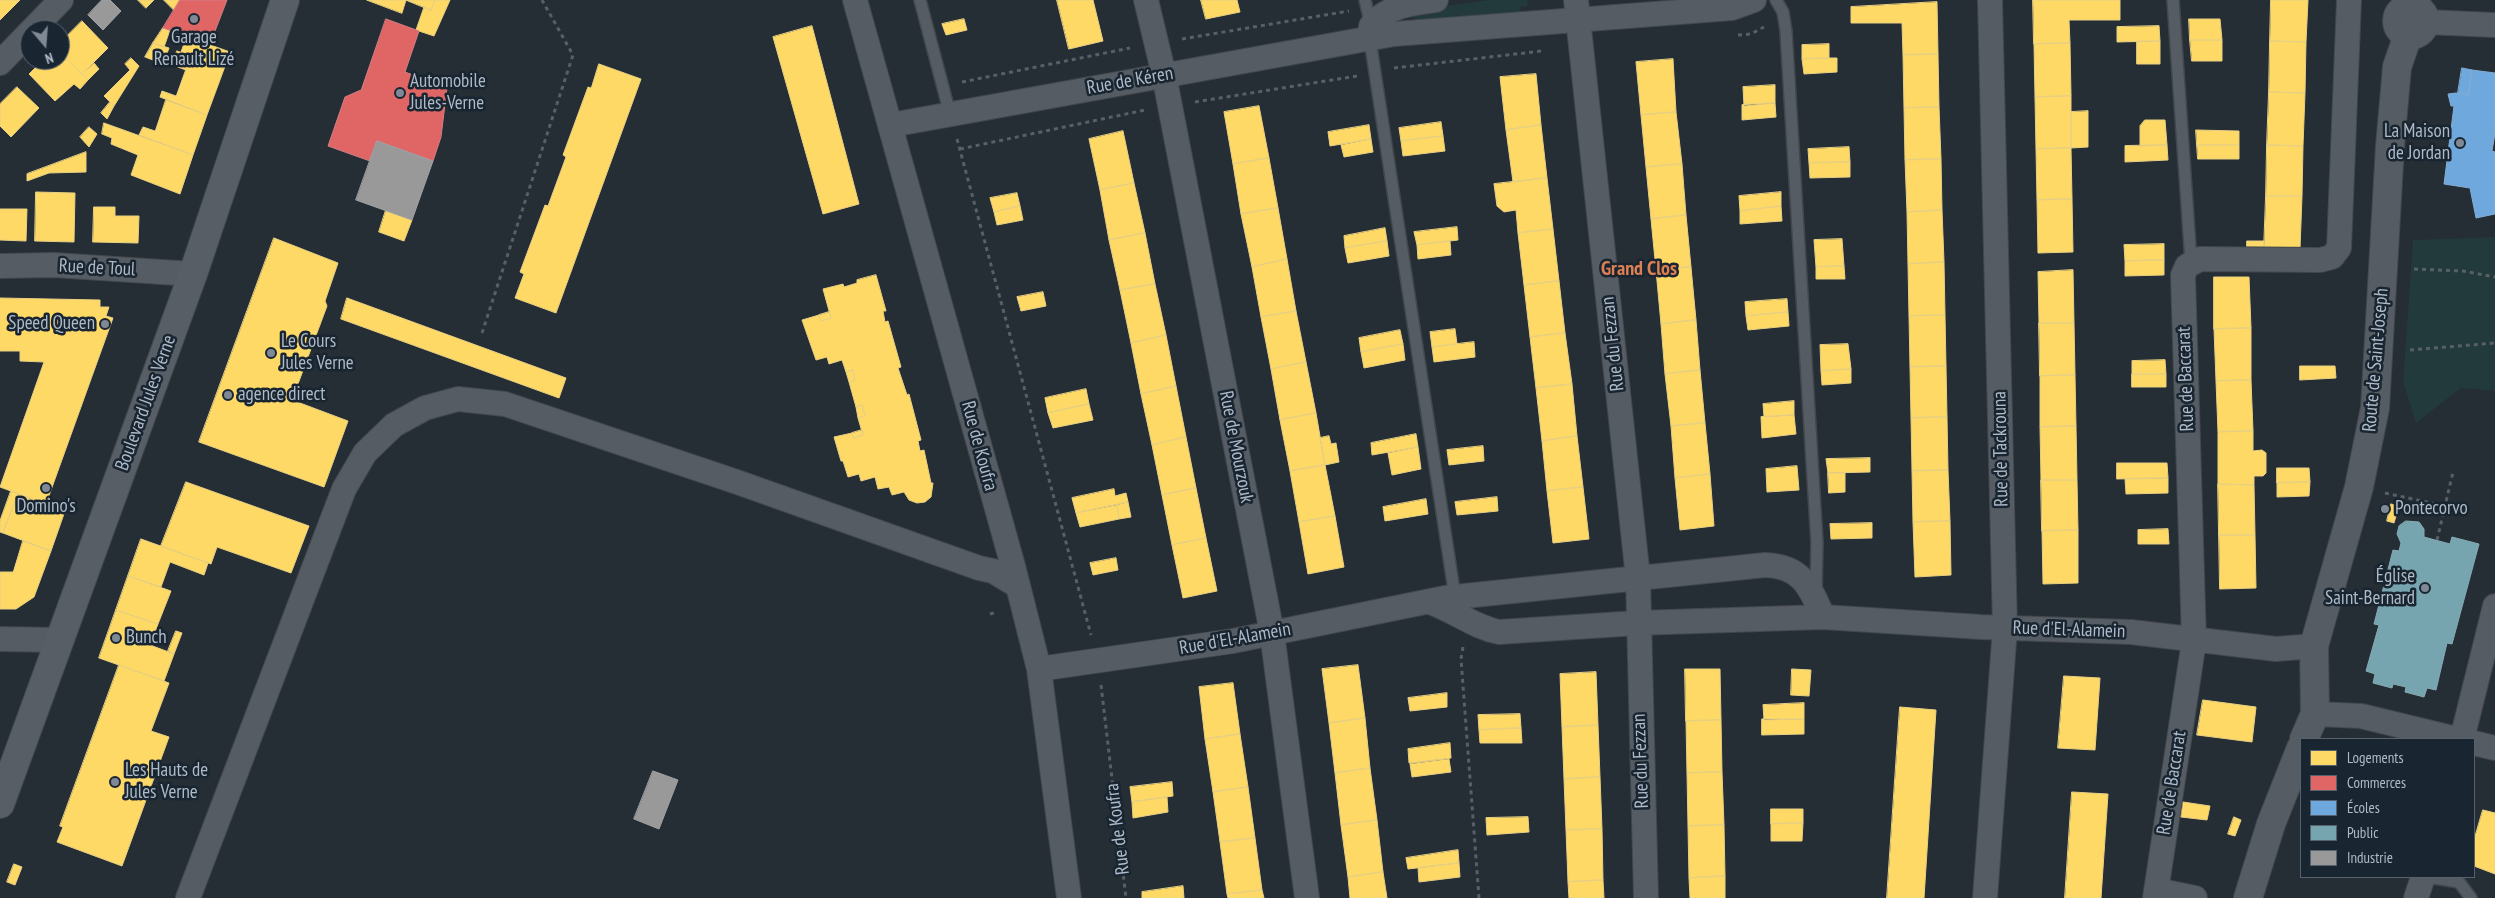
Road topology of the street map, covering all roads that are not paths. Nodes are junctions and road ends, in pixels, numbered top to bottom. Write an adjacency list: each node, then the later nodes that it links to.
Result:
1 (61, 0): 15 (street)
2 (285, 0): 25 (main road, Boulevard Jules Verne)
3 (855, 0): 22 (street, Rue de Koufra)
4 (920, 0): 21 (lane)
5 (1146, 0): 20 (street, Rue de Mourzouk)
6 (1366, 0): 17 (lane)
7 (1436, 0): 17 (street, Rue de Kéren)
8 (1754, 0): 13 (street, Rue de Kéren)
9 (1776, 0): 31 (lane)
10 (1990, 0): 33 (street, Rue de Tackrouna)
11 (2173, 0): 23 (lane)
12 (2349, 0): 23 (street)
13 (1578, 10): 17 (street, Rue de Kéren); 26 (street, Rue du Fezzan)
14 (2413, 16): 16 (street); 38 (street, Route de Saint-Joseph)
15 (42, 20)
16 (2495, 25)
17 (1370, 33): 20 (street, Rue de Kéren); 28 (lane)
18 (20, 42): 19 (street)
19 (0, 63)
20 (1164, 75): 21 (street, Rue de Kéren); 34 (street, Rue de Mourzouk)
21 (950, 114): 22 (street, Rue de Kéren)
22 (891, 125): 27 (street, Rue de Koufra)
23 (2191, 262): 37 (street, Rue de Baccarat)
24 (0, 266): 25 (street, Rue de Toul)
25 (193, 274): 36 (main road, Boulevard Jules Verne)
26 (1638, 578): 28 (street, Rue d'El-Alamein); 31 (street, Rue d'El-Alamein); 32 (street)
27 (1018, 586): 39 (street, Rue de Koufra); 51 (street)
28 (1455, 597): 29 (street, Rue d'El-Alamein)
29 (1430, 602): 32 (street, Rue d'El-Alamein); 34 (street, Rue d'El-Alamein)
30 (2495, 606): 43 (street)
31 (1819, 608): 32 (street, Rue d'El-Alamein); 33 (street, Rue d'El-Alamein)
32 (1637, 623): 54 (street, Rue du Fezzan)
33 (2005, 628): 37 (street, Rue d'El-Alamein); 55 (street, Rue de Tackrouna)
34 (1272, 633): 39 (street, Rue d'El-Alamein); 53 (street, Rue de Mourzouk)
35 (0, 639): 36 (street)
36 (60, 640): 47 (main road, Boulevard Jules Verne)
37 (2194, 641): 38 (street, Rue d'El-Alamein); 50 (street, Rue de Baccarat)
38 (2314, 646): 40 (street, Route de Saint-Joseph)
39 (1039, 669): 52 (street, Rue de Koufra)
40 (2315, 714): 41 (street, Route de Saint-Joseph); 42 (street)
41 (2304, 738)
42 (2452, 738)
43 (2462, 738)
44 (2475, 743): 45 (street)
45 (2495, 748)
46 (2300, 751): 57 (street)
47 (0, 804)
48 (2423, 878): 58 (street)
49 (2434, 878): 59 (lane)
50 (2155, 894): 56 (street)
51 (188, 898)
52 (1069, 898)
53 (1307, 898)
54 (1646, 898)
55 (1985, 898)
56 (2195, 898)
57 (2248, 898)
58 (2416, 898)
59 (2472, 898)

